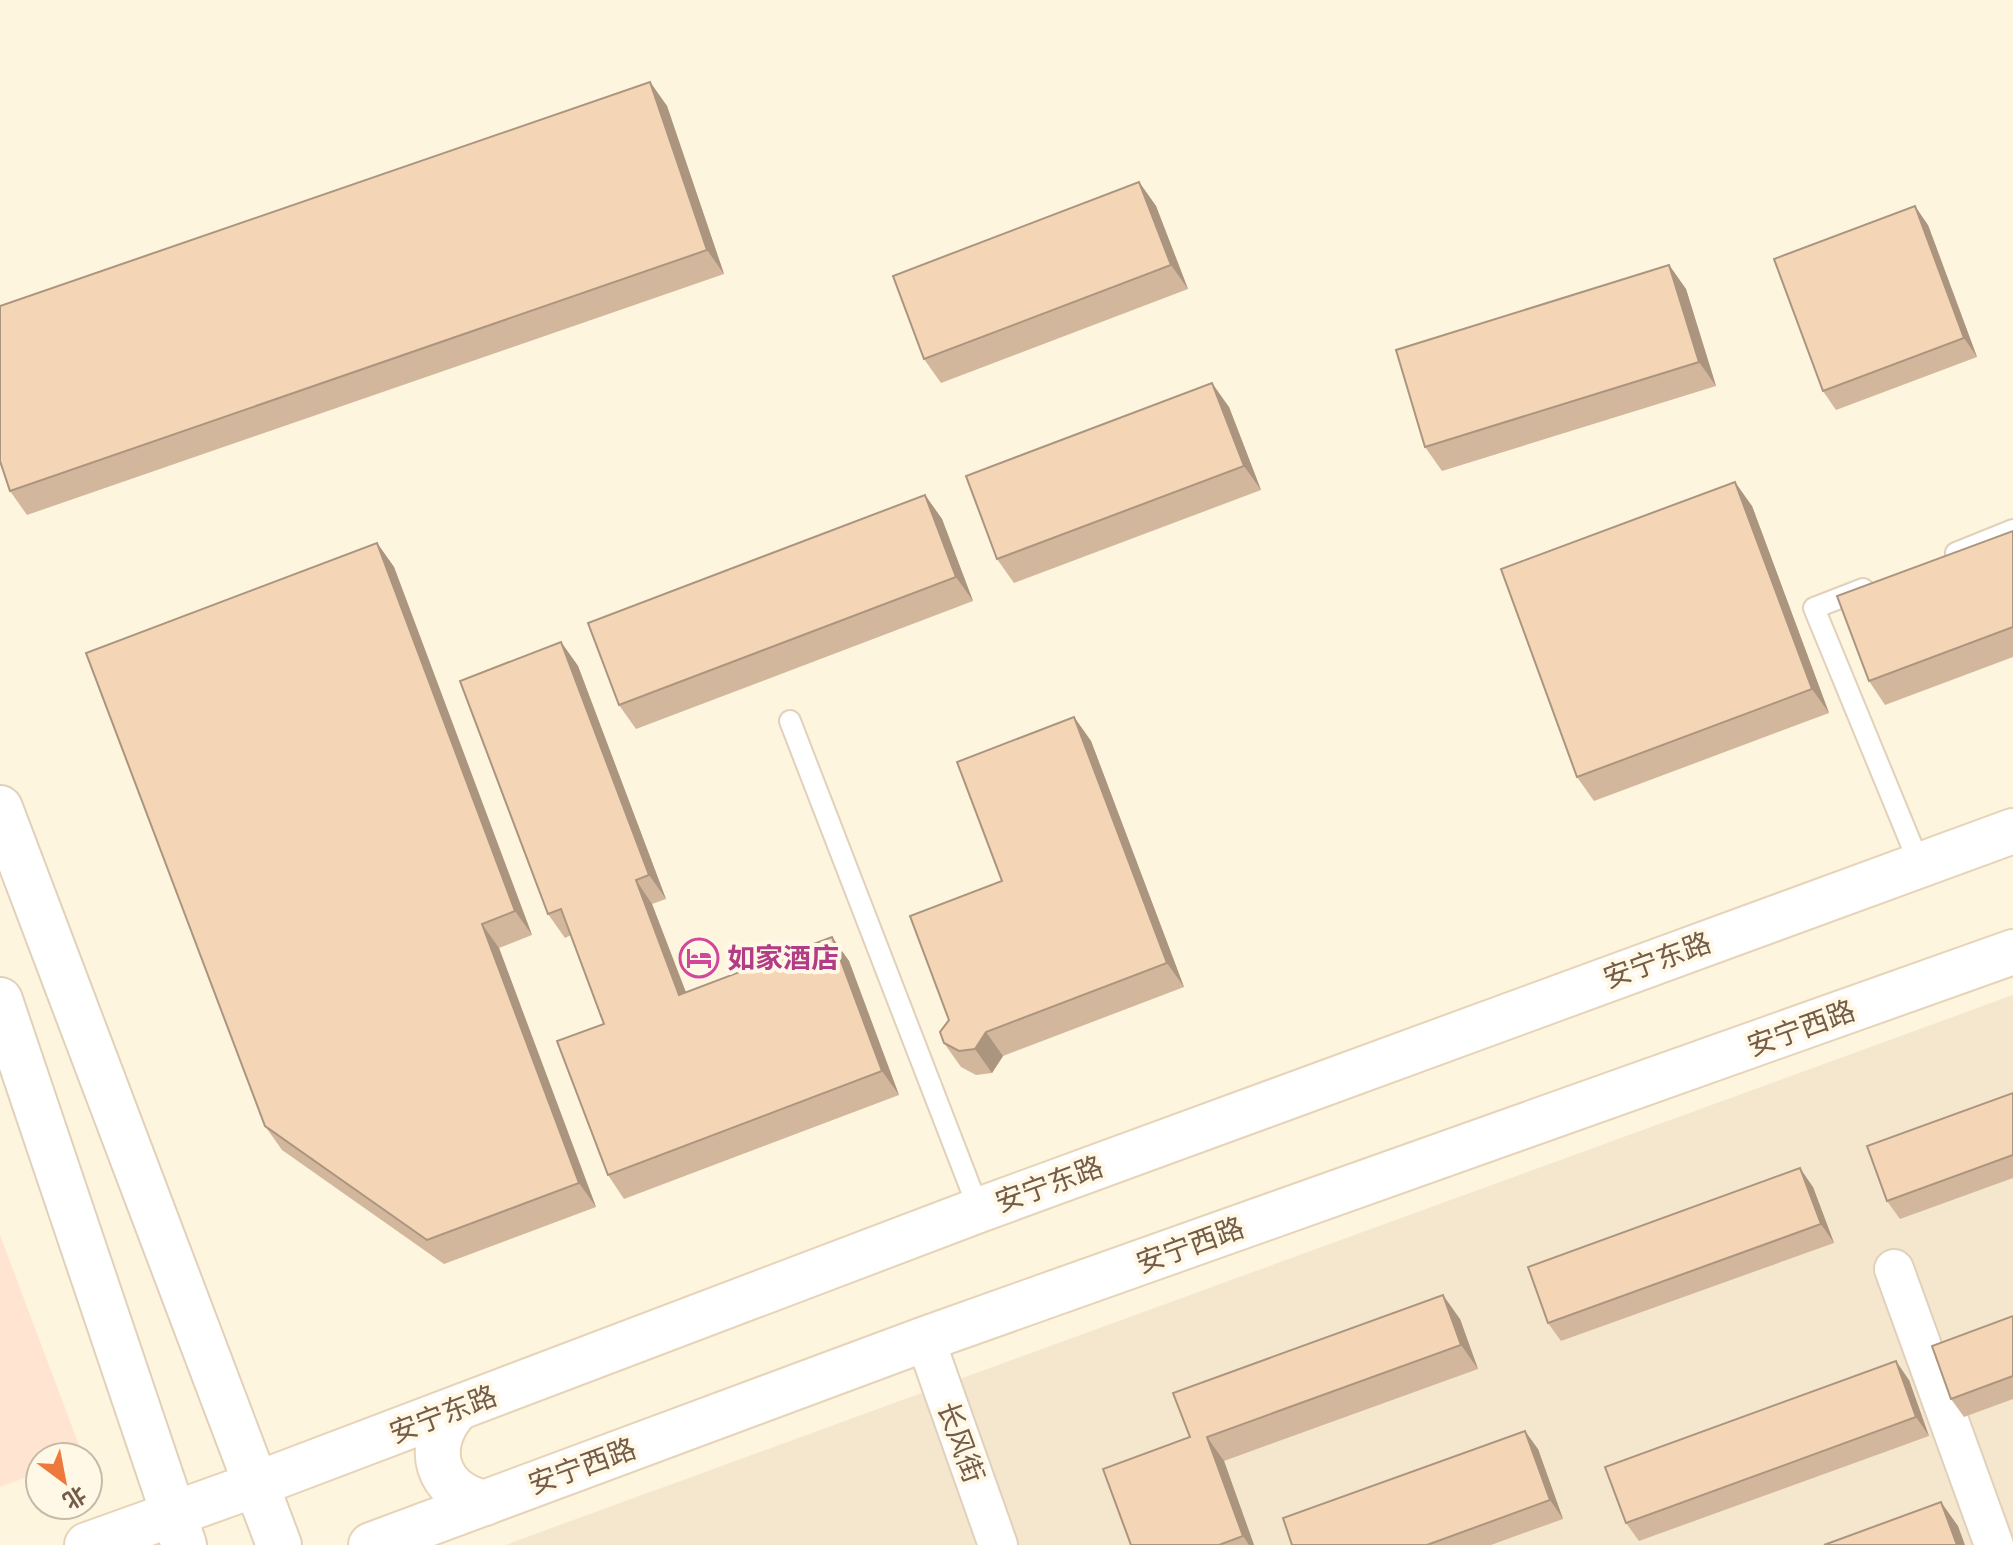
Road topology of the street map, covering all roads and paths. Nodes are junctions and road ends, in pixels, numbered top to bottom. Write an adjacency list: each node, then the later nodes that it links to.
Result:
1 (2013, 530): 2 (lane)
2 (1942, 558)
3 (1885, 580): 7 (lane)
4 (790, 721): 10 (lane)
5 (0, 808): 14 (main road)
6 (2013, 831): 7 (main road, 安宁东路)
7 (1919, 863): 10 (main road, 安宁东路)
8 (2013, 952): 12 (main road, 安宁西路)
9 (0, 1000): 16 (main road)
10 (979, 1210): 13 (main road, 安宁东路)
11 (1894, 1269): 21 (street)
12 (925, 1339): 15 (main road, 安宁西路); 20 (street, 长风街)
13 (457, 1409): 14 (main road, 安宁东路); 15 (main road)
14 (257, 1484): 16 (main road, 安宁东路); 18 (main road)
15 (485, 1503): 19 (main road, 安宁西路)
16 (180, 1529): 17 (main road, 安宁东路)
17 (87, 1545)
18 (279, 1545)
19 (371, 1545)
20 (998, 1545)
21 (1994, 1545)

